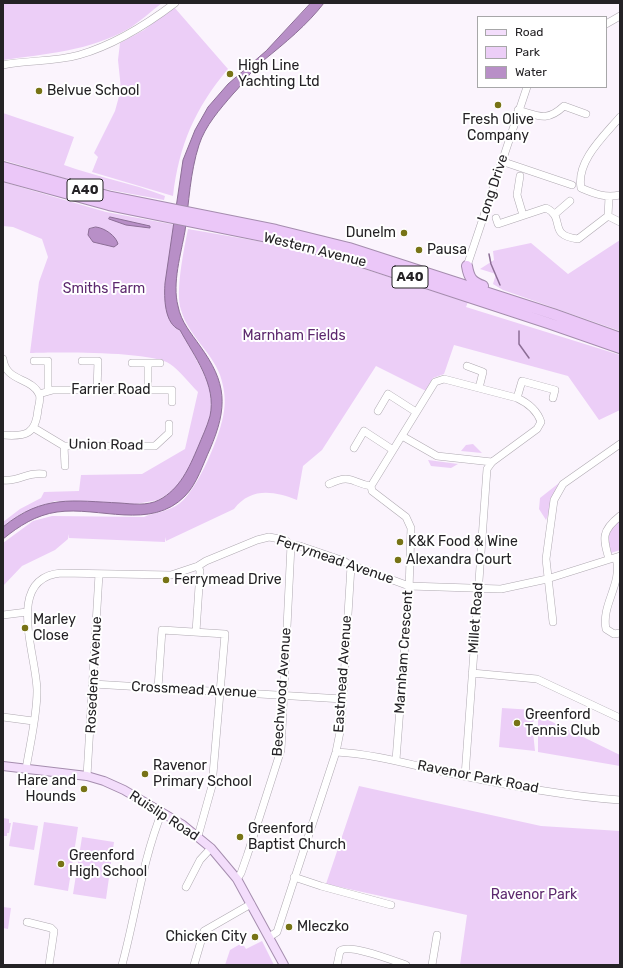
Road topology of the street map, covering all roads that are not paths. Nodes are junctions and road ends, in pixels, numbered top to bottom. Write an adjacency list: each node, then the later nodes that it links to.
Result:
1 (175, 3): 4 (street)
2 (620, 16): 3 (street)
3 (607, 23)
4 (3, 65)
5 (526, 88): 6 (street, Long Drive)
6 (518, 110): 7 (street); 9 (street, Long Drive)
7 (586, 114)
8 (620, 117): 15 (street)
9 (502, 161): 13 (street); 24 (street, Long Drive)
10 (3, 167): 17 (highway, Western Avenue / A40)
11 (3, 176): 17 (highway, Western Avenue / A40)
12 (520, 176): 19 (street)
13 (572, 185)
14 (620, 195): 15 (street)
15 (609, 197): 20 (street)
16 (570, 201): 18 (street)
17 (167, 213): 21 (highway, Western Avenue / A40)
18 (554, 214): 19 (street); 20 (street)
19 (523, 215): 22 (street)
20 (608, 216): 23 (street)
21 (195, 218): 25 (highway, Western Avenue / A40); 28 (highway, Western Avenue / A40)
22 (496, 218)
23 (620, 222)
24 (467, 266): 25 (highway); 26 (highway)
25 (446, 278): 26 (highway, Western Avenue / A40)
26 (553, 314): 27 (highway, Western Avenue / A40)
27 (620, 338)
28 (620, 348)
29 (3, 359): 40 (street)
30 (34, 361): 37 (street)
31 (82, 361): 38 (street)
32 (132, 363): 33 (street)
33 (148, 363): 34 (street); 39 (street)
34 (160, 363)
35 (468, 366): 36 (street)
36 (479, 388): 41 (street); 45 (street)
37 (48, 390): 38 (street, Farrier Road); 40 (street, Farrier Road)
38 (97, 390): 39 (street, Farrier Road)
39 (148, 390): 43 (street, Farrier Road)
40 (39, 394): 47 (street)
41 (517, 398): 42 (street); 54 (street)
42 (553, 398)
43 (172, 402)
44 (378, 411): 45 (street)
45 (416, 412): 49 (street)
46 (169, 424): 51 (street, Union Road)
47 (34, 428): 48 (street); 51 (street, Union Road)
48 (3, 435)
49 (402, 436): 53 (street); 54 (street)
50 (620, 444): 66 (street)
51 (64, 446): 55 (street)
52 (354, 448): 53 (street)
53 (393, 450): 59 (street)
54 (492, 462): 68 (street, Millet Road)
55 (65, 466)
56 (43, 474): 57 (street)
57 (3, 480)
58 (329, 484): 59 (street)
59 (371, 486): 67 (street, Marnham Crescent)
60 (620, 516): 62 (street)
61 (291, 545): 63 (street, Ferrymead Avenue); 64 (street, Ferrymead Avenue); 78 (street, Beechwood Avenue)
62 (615, 558): 66 (street, Ferrymead Avenue); 73 (street)
63 (198, 566): 65 (street, Ferrymead Avenue); 72 (street)
64 (351, 566): 67 (street, Ferrymead Avenue); 79 (street, Eastmead Avenue)
65 (99, 574): 69 (street, Ferrymead Avenue); 75 (street, Rosedene Avenue)
66 (546, 579): 68 (street, Ferrymead Avenue); 71 (street)
67 (409, 586): 68 (street, Ferrymead Avenue); 84 (street, Marnham Crescent)
68 (478, 589): 74 (street, Millet Road)
69 (27, 612): 70 (street); 82 (street, Ferrymead Avenue)
70 (3, 616)
71 (553, 622)
72 (196, 632): 76 (street); 77 (street)
73 (620, 633)
74 (472, 673): 81 (street); 88 (street, Millet Road)
75 (93, 684): 76 (street, Crossmead Avenue); 87 (street, Rosedene Avenue)
76 (158, 688): 77 (street, Crossmead Avenue)
77 (220, 692): 78 (street, Crossmead Avenue); 91 (street)
78 (283, 696): 79 (street, Crossmead Avenue); 94 (street, Beechwood Avenue)
79 (343, 700): 83 (street, Eastmead Avenue)
80 (3, 717): 82 (street)
81 (620, 718)
82 (33, 722): 86 (street, Ferrymead Avenue)
83 (336, 752): 84 (street, Ravenor Park Road); 93 (street, Eastmead Avenue)
84 (396, 760): 88 (street, Ravenor Park Road)
85 (3, 766): 86 (main road, Ruislip Road)
86 (26, 769): 87 (main road, Ruislip Road)
87 (87, 776): 90 (main road, Ruislip Road)
88 (465, 776): 89 (street, Ravenor Park Road)
89 (620, 800)
90 (162, 812): 91 (main road, Ruislip Road); 102 (street)
91 (198, 836): 92 (main road, Ruislip Road)
92 (212, 848): 94 (main road, Ruislip Road); 95 (street)
93 (294, 877): 97 (street); 100 (street, Eastmead Avenue)
94 (237, 879): 96 (main road, Ruislip Road)
95 (186, 887)
96 (251, 904): 100 (main road, Ruislip Road); 103 (street)
97 (391, 905)
98 (27, 922): 101 (street)
99 (437, 935): 107 (street)
100 (269, 937): 104 (main road, Ruislip Road)
101 (49, 965)
102 (122, 965)
103 (194, 965)
104 (284, 965)
105 (337, 965): 106 (street)
106 (406, 965)
107 (432, 965)

